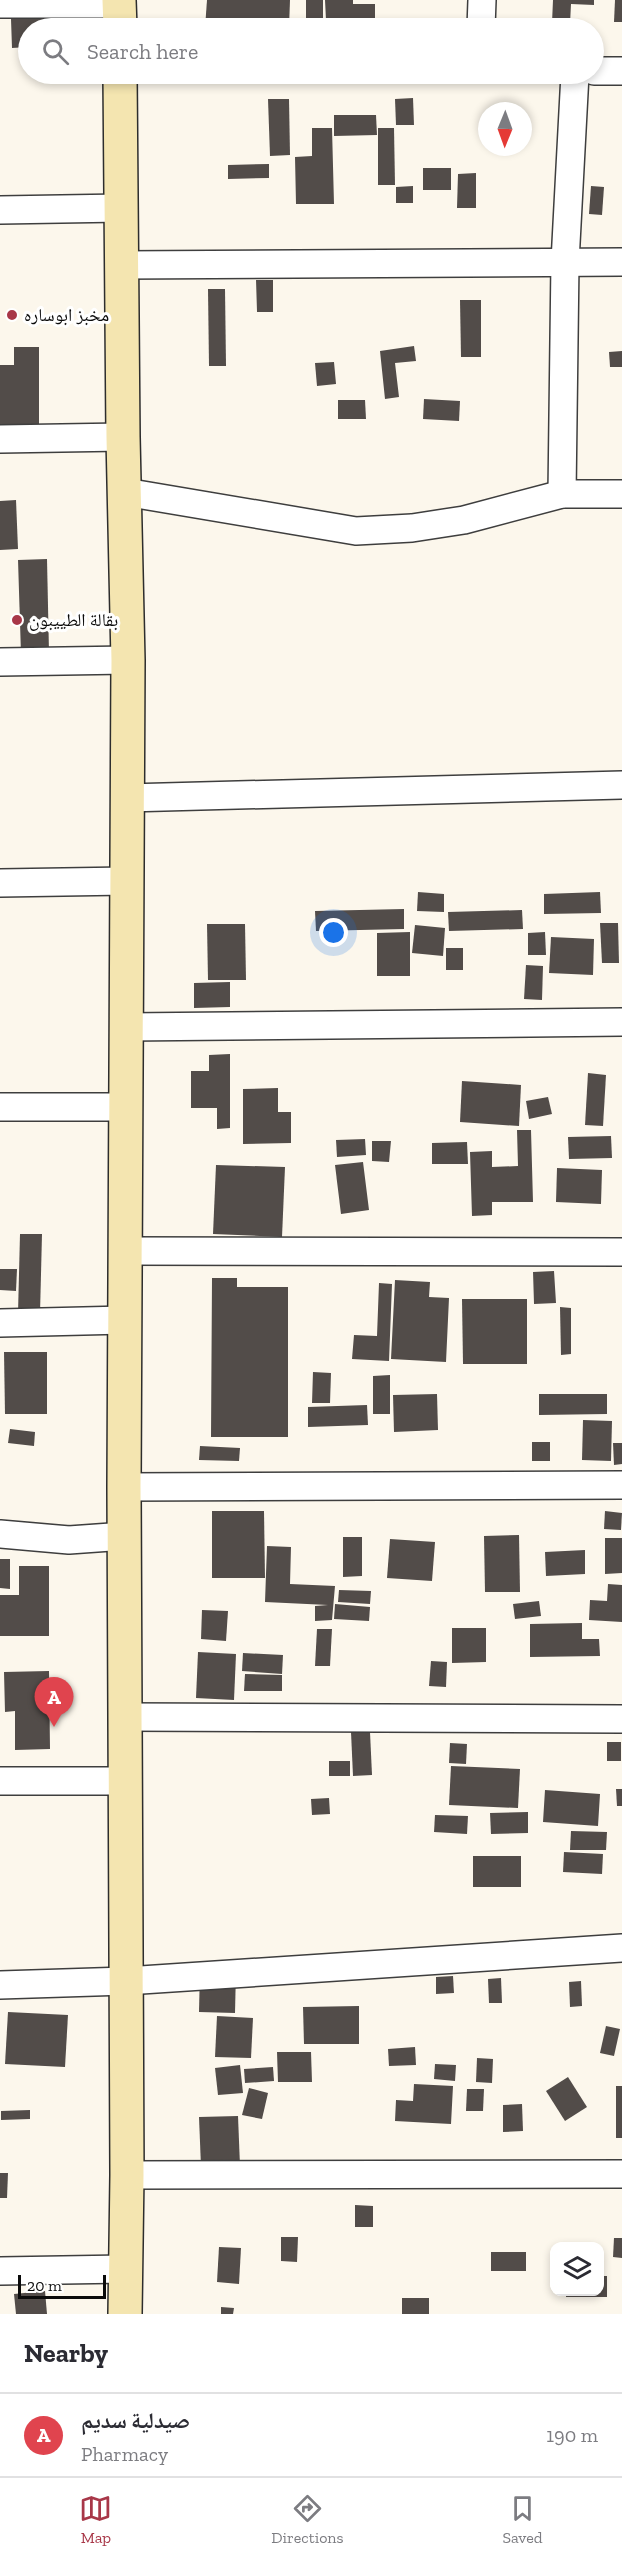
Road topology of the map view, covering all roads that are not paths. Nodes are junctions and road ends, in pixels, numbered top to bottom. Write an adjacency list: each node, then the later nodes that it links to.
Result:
1 (482, 0): 4 (street)
2 (0, 4): 3 (street)
3 (119, 11)
4 (481, 18)
5 (604, 71): 6 (street)
6 (622, 71)
7 (120, 84): 9 (main road)
8 (574, 84): 11 (street)
9 (122, 208): 10 (street); 13 (main road)
10 (0, 210)
11 (565, 262): 12 (street); 13 (street); 17 (street)
12 (622, 262)
13 (122, 265): 14 (main road)
14 (123, 437): 15 (street); 16 (main road)
15 (0, 439)
16 (125, 492): 17 (street); 19 (main road)
17 (562, 494): 18 (street)
18 (622, 494)
19 (128, 660): 20 (street); 22 (main road)
20 (0, 662)
21 (622, 785): 22 (street)
22 (127, 798): 23 (main road)
23 (127, 881): 24 (street); 26 (main road)
24 (0, 882)
25 (622, 1022): 26 (street)
26 (127, 1027): 28 (main road)
27 (0, 1107): 28 (street)
28 (127, 1107): 29 (main road)
29 (127, 1251): 30 (street); 31 (main road)
30 (622, 1252)
31 (125, 1320): 32 (street); 34 (main road)
32 (0, 1323)
33 (622, 1485): 34 (street)
34 (124, 1487): 36 (main road)
35 (0, 1534): 36 (street)
36 (125, 1536): 37 (main road)
37 (126, 1717): 38 (street); 40 (main road)
38 (622, 1719)
39 (0, 1781): 40 (street)
40 (126, 1781): 42 (main road)
41 (622, 1948): 42 (street)
42 (126, 1981): 43 (street); 45 (main road)
43 (0, 1985)
44 (622, 2174): 45 (street)
45 (127, 2175): 46 (main road)
46 (125, 2269): 47 (street); 48 (main road)
47 (0, 2271)
48 (125, 2314)

